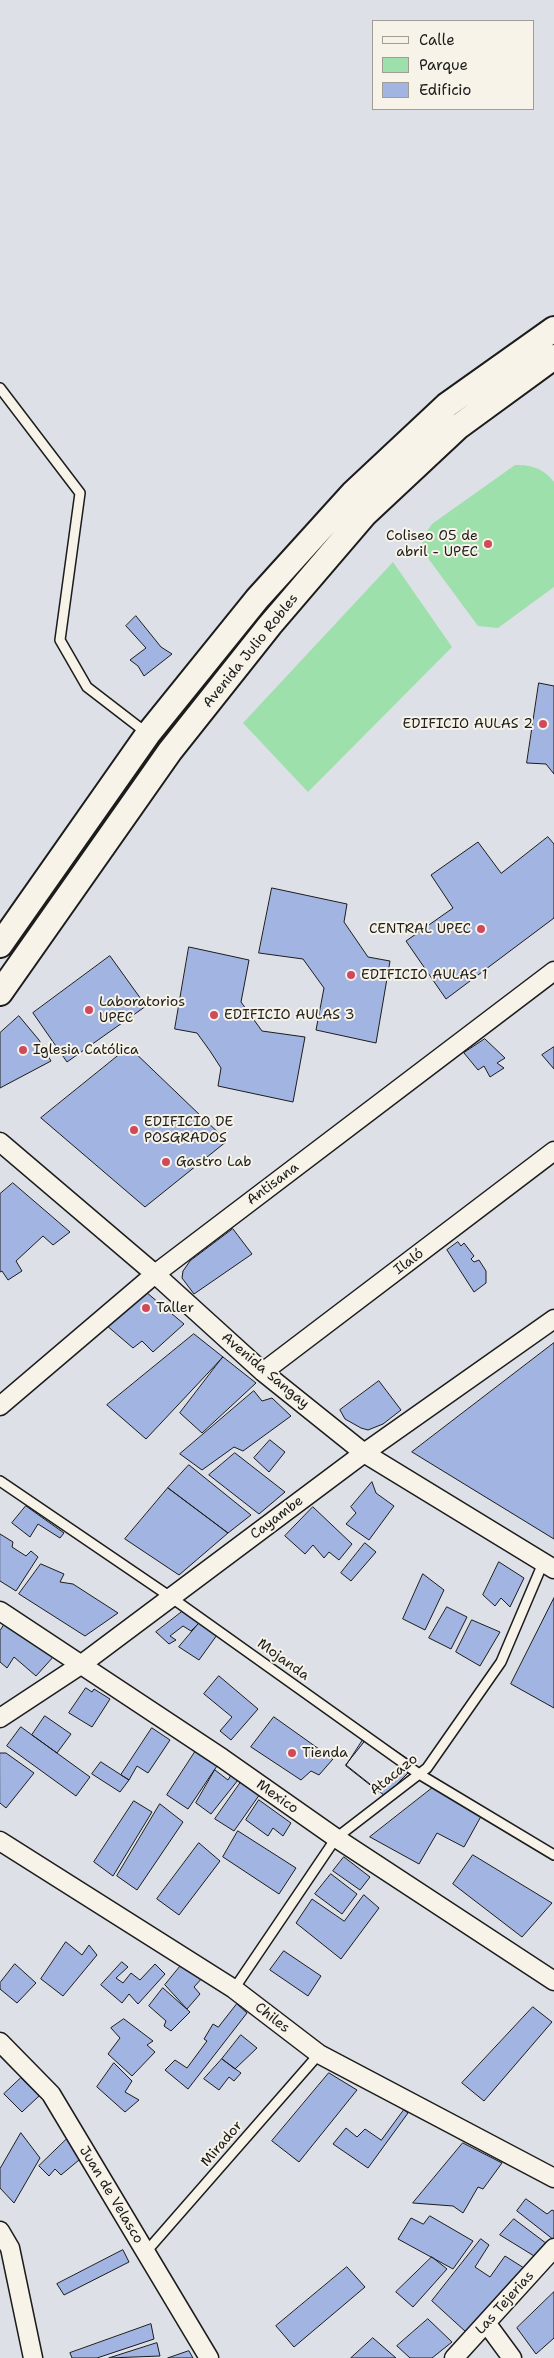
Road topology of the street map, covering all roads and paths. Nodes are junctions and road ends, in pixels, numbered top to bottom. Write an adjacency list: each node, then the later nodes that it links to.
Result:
1 (553, 331): 4 (main road, Avenida Julio Robles)
2 (554, 357): 7 (main road, Avenida Julio Robles)
3 (0, 388): 4 (lane)
4 (148, 734): 5 (main road, Avenida Julio Robles)
5 (0, 945)
6 (554, 971): 10 (street, Antisana)
7 (0, 993)
8 (0, 1142): 10 (street, Avenida Sangay)
9 (554, 1152): 12 (street, Ilaló)
10 (155, 1274): 12 (street, Avenida Sangay); 13 (street, Antisana)
11 (554, 1319): 14 (street, Cayambe)
12 (263, 1372): 14 (street, Avenida Sangay)
13 (0, 1406)
14 (364, 1452): 16 (street, Avenida Sangay); 17 (street, Cayambe)
15 (0, 1481): 17 (lane, Mojanda)
16 (549, 1566): 21 (lane, Atacazo)
17 (172, 1598): 19 (street, Cayambe); 21 (lane, Mojanda)
18 (0, 1612): 19 (street, Mexico)
19 (82, 1664): 20 (street, Cayambe); 22 (street, Mexico)
20 (0, 1718)
21 (418, 1774): 22 (lane, Atacazo); 24 (lane, Mojanda)
22 (336, 1838): 25 (street, Mexico); 26 (lane, Atacazo)
23 (0, 1841): 26 (street, Chiles)
24 (554, 1855)
25 (554, 1981)
26 (234, 1989): 28 (street, Chiles)
27 (0, 2042): 32 (street, Juan de Velasco)
28 (319, 2054): 29 (street, Chiles); 32 (lane, Mirador)
29 (554, 2178)
30 (0, 2231): 34 (street)
31 (554, 2248): 33 (street, Las Tejerias)
32 (145, 2253): 35 (street, Juan de Velasco)
33 (487, 2324): 36 (street, Las Tejerias); 37 (street)
34 (33, 2358)
35 (209, 2358)
36 (454, 2358)
37 (512, 2358)

